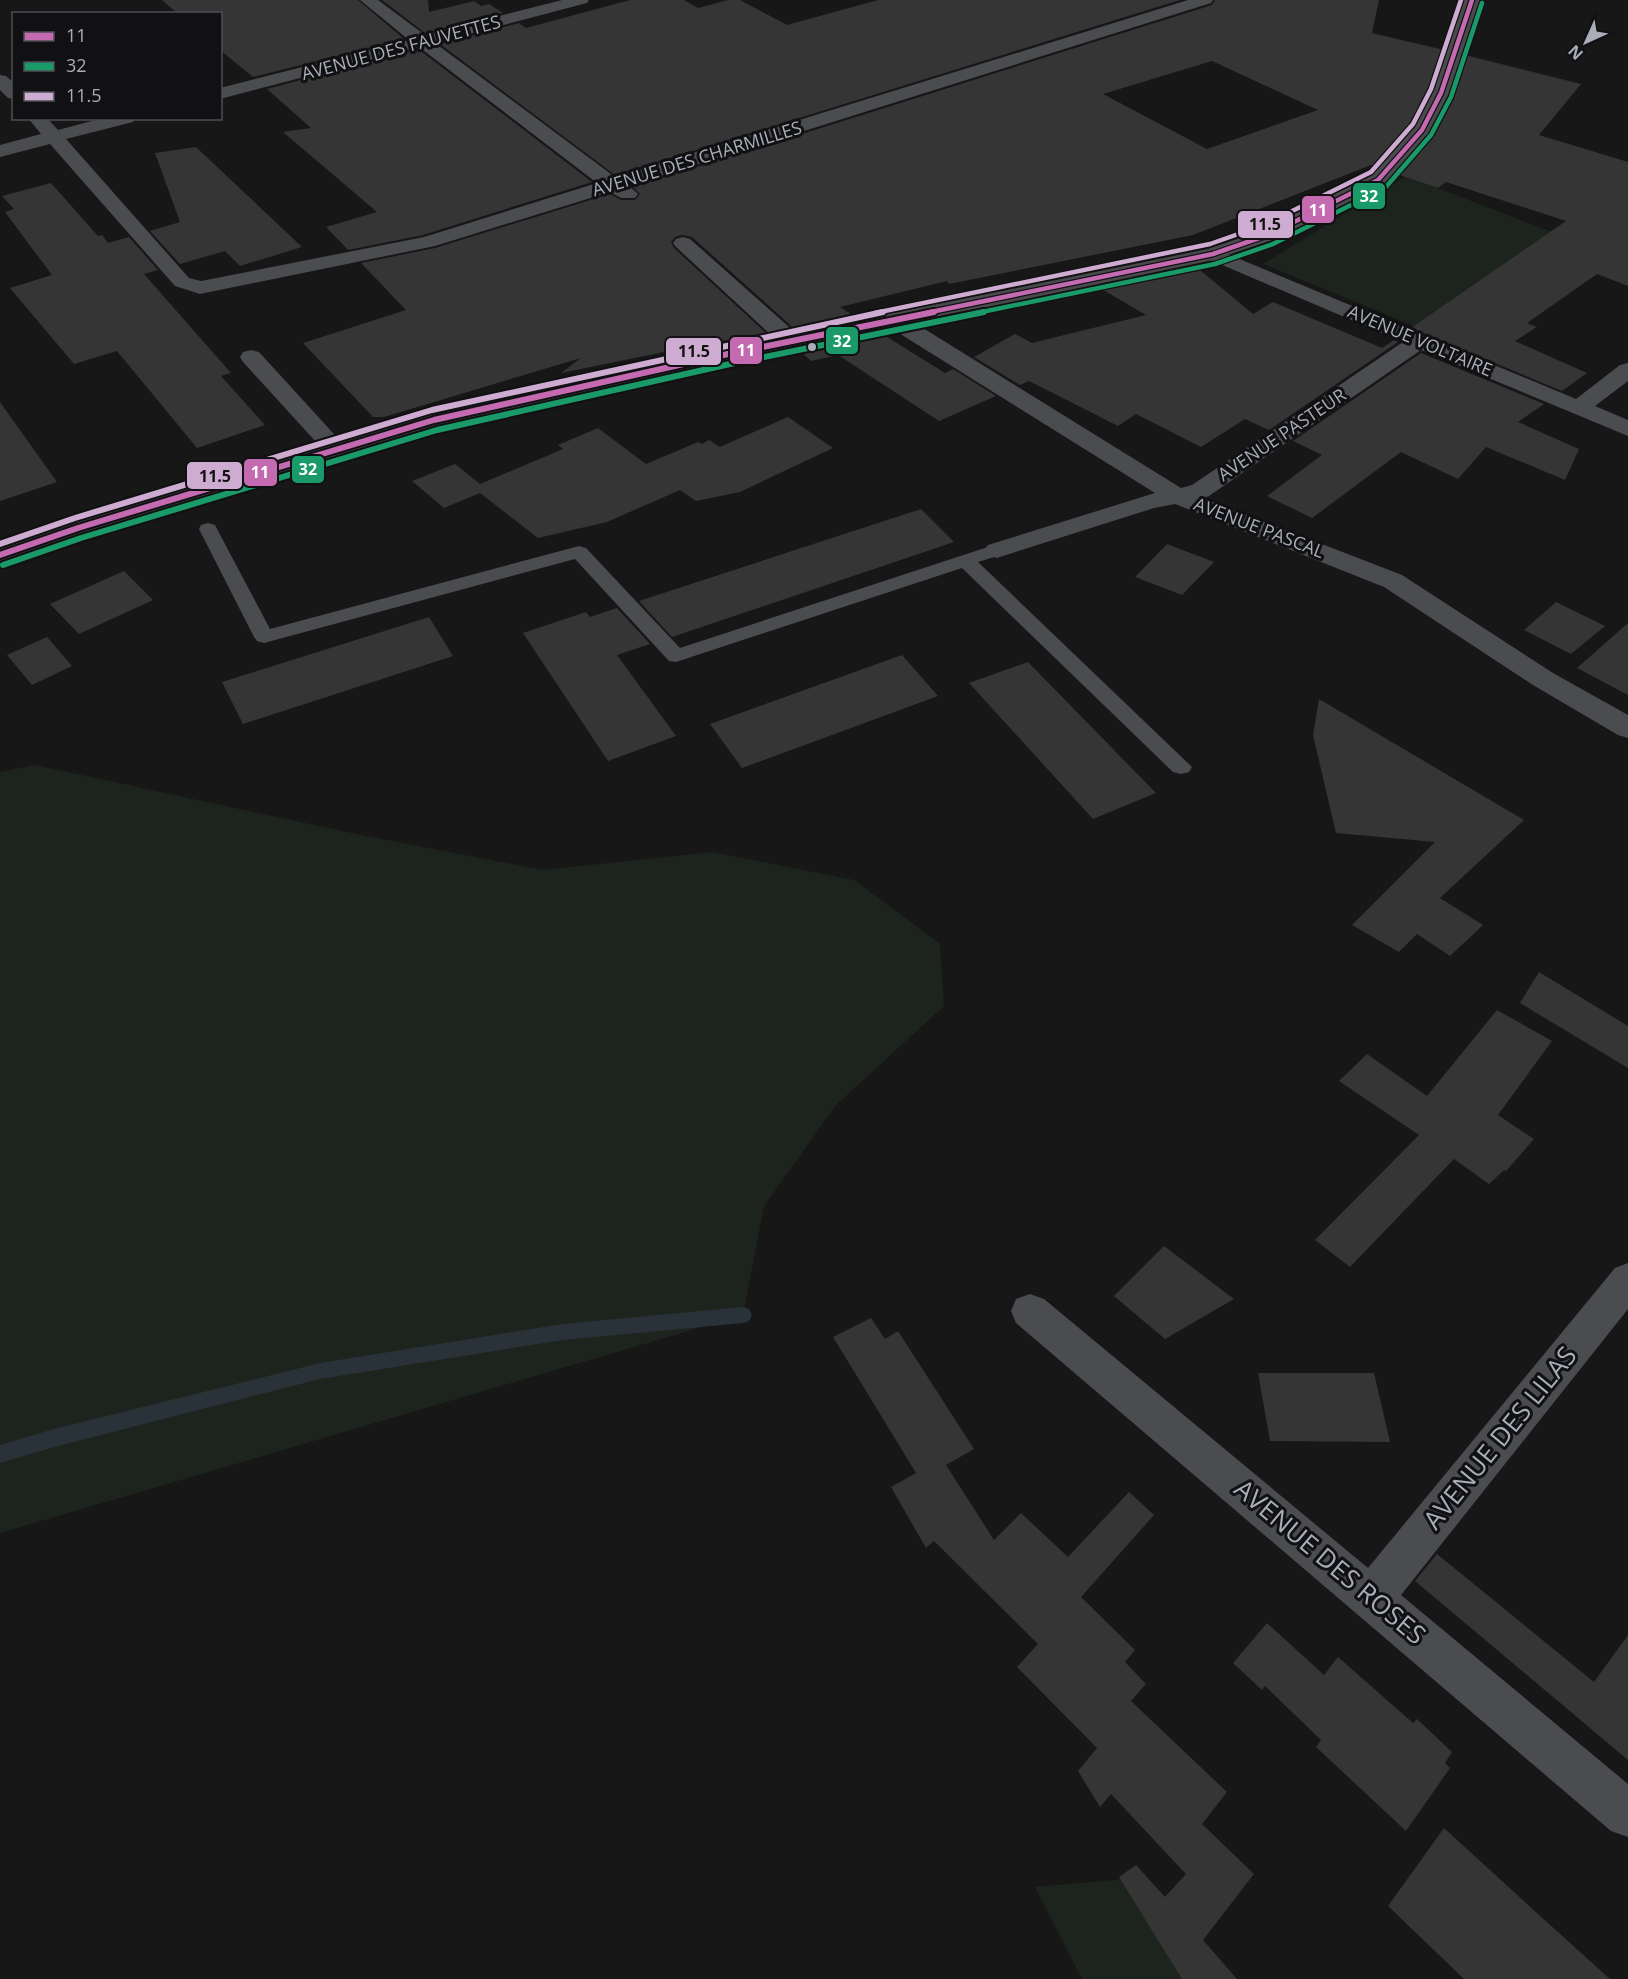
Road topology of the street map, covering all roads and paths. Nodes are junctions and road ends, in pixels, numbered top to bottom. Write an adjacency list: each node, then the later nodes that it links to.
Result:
1 (368, 0): 5 (street)
2 (581, 0): 5 (street, AVENUE DES FAUVETTES)
3 (1205, 0): 13 (street, AVENUE DES CHARMILLES)
4 (1472, 0): 15 (street)
5 (424, 42): 8 (street, AVENUE DES FAUVETTES); 13 (street)
6 (0, 80): 7 (street)
7 (12, 92)
8 (222, 93)
9 (39, 120): 11 (street)
10 (119, 120): 11 (street)
11 (55, 137): 12 (street); 13 (street, AVENUE DES CHARMILLES)
12 (0, 151)
13 (621, 191)
14 (683, 243): 18 (street)
15 (1213, 254): 16 (street); 17 (street, AVENUE VOLTAIRE)
16 (894, 321): 18 (street); 24 (street, AVENUE PASCAL)
17 (1419, 341): 21 (street, AVENUE VOLTAIRE); 24 (street, AVENUE PASTEUR)
18 (788, 342): 23 (street)
19 (251, 357): 23 (street)
20 (1628, 370): 21 (street)
21 (1578, 408): 22 (street, AVENUE VOLTAIRE)
22 (1628, 429)
23 (335, 449): 27 (street)
24 (1177, 496): 26 (street, AVENUE PASTEUR); 29 (street, AVENUE PASCAL)
25 (208, 529): 28 (lane)
26 (997, 550): 28 (lane)
27 (0, 555)
28 (966, 561): 30 (lane)
29 (1628, 728)
30 (1181, 767)
31 (1628, 1280): 33 (street, AVENUE DES LILAS)
32 (1030, 1311): 33 (street, AVENUE DES ROSES)
33 (1372, 1597): 34 (street, AVENUE DES ROSES)
34 (1628, 1814)

